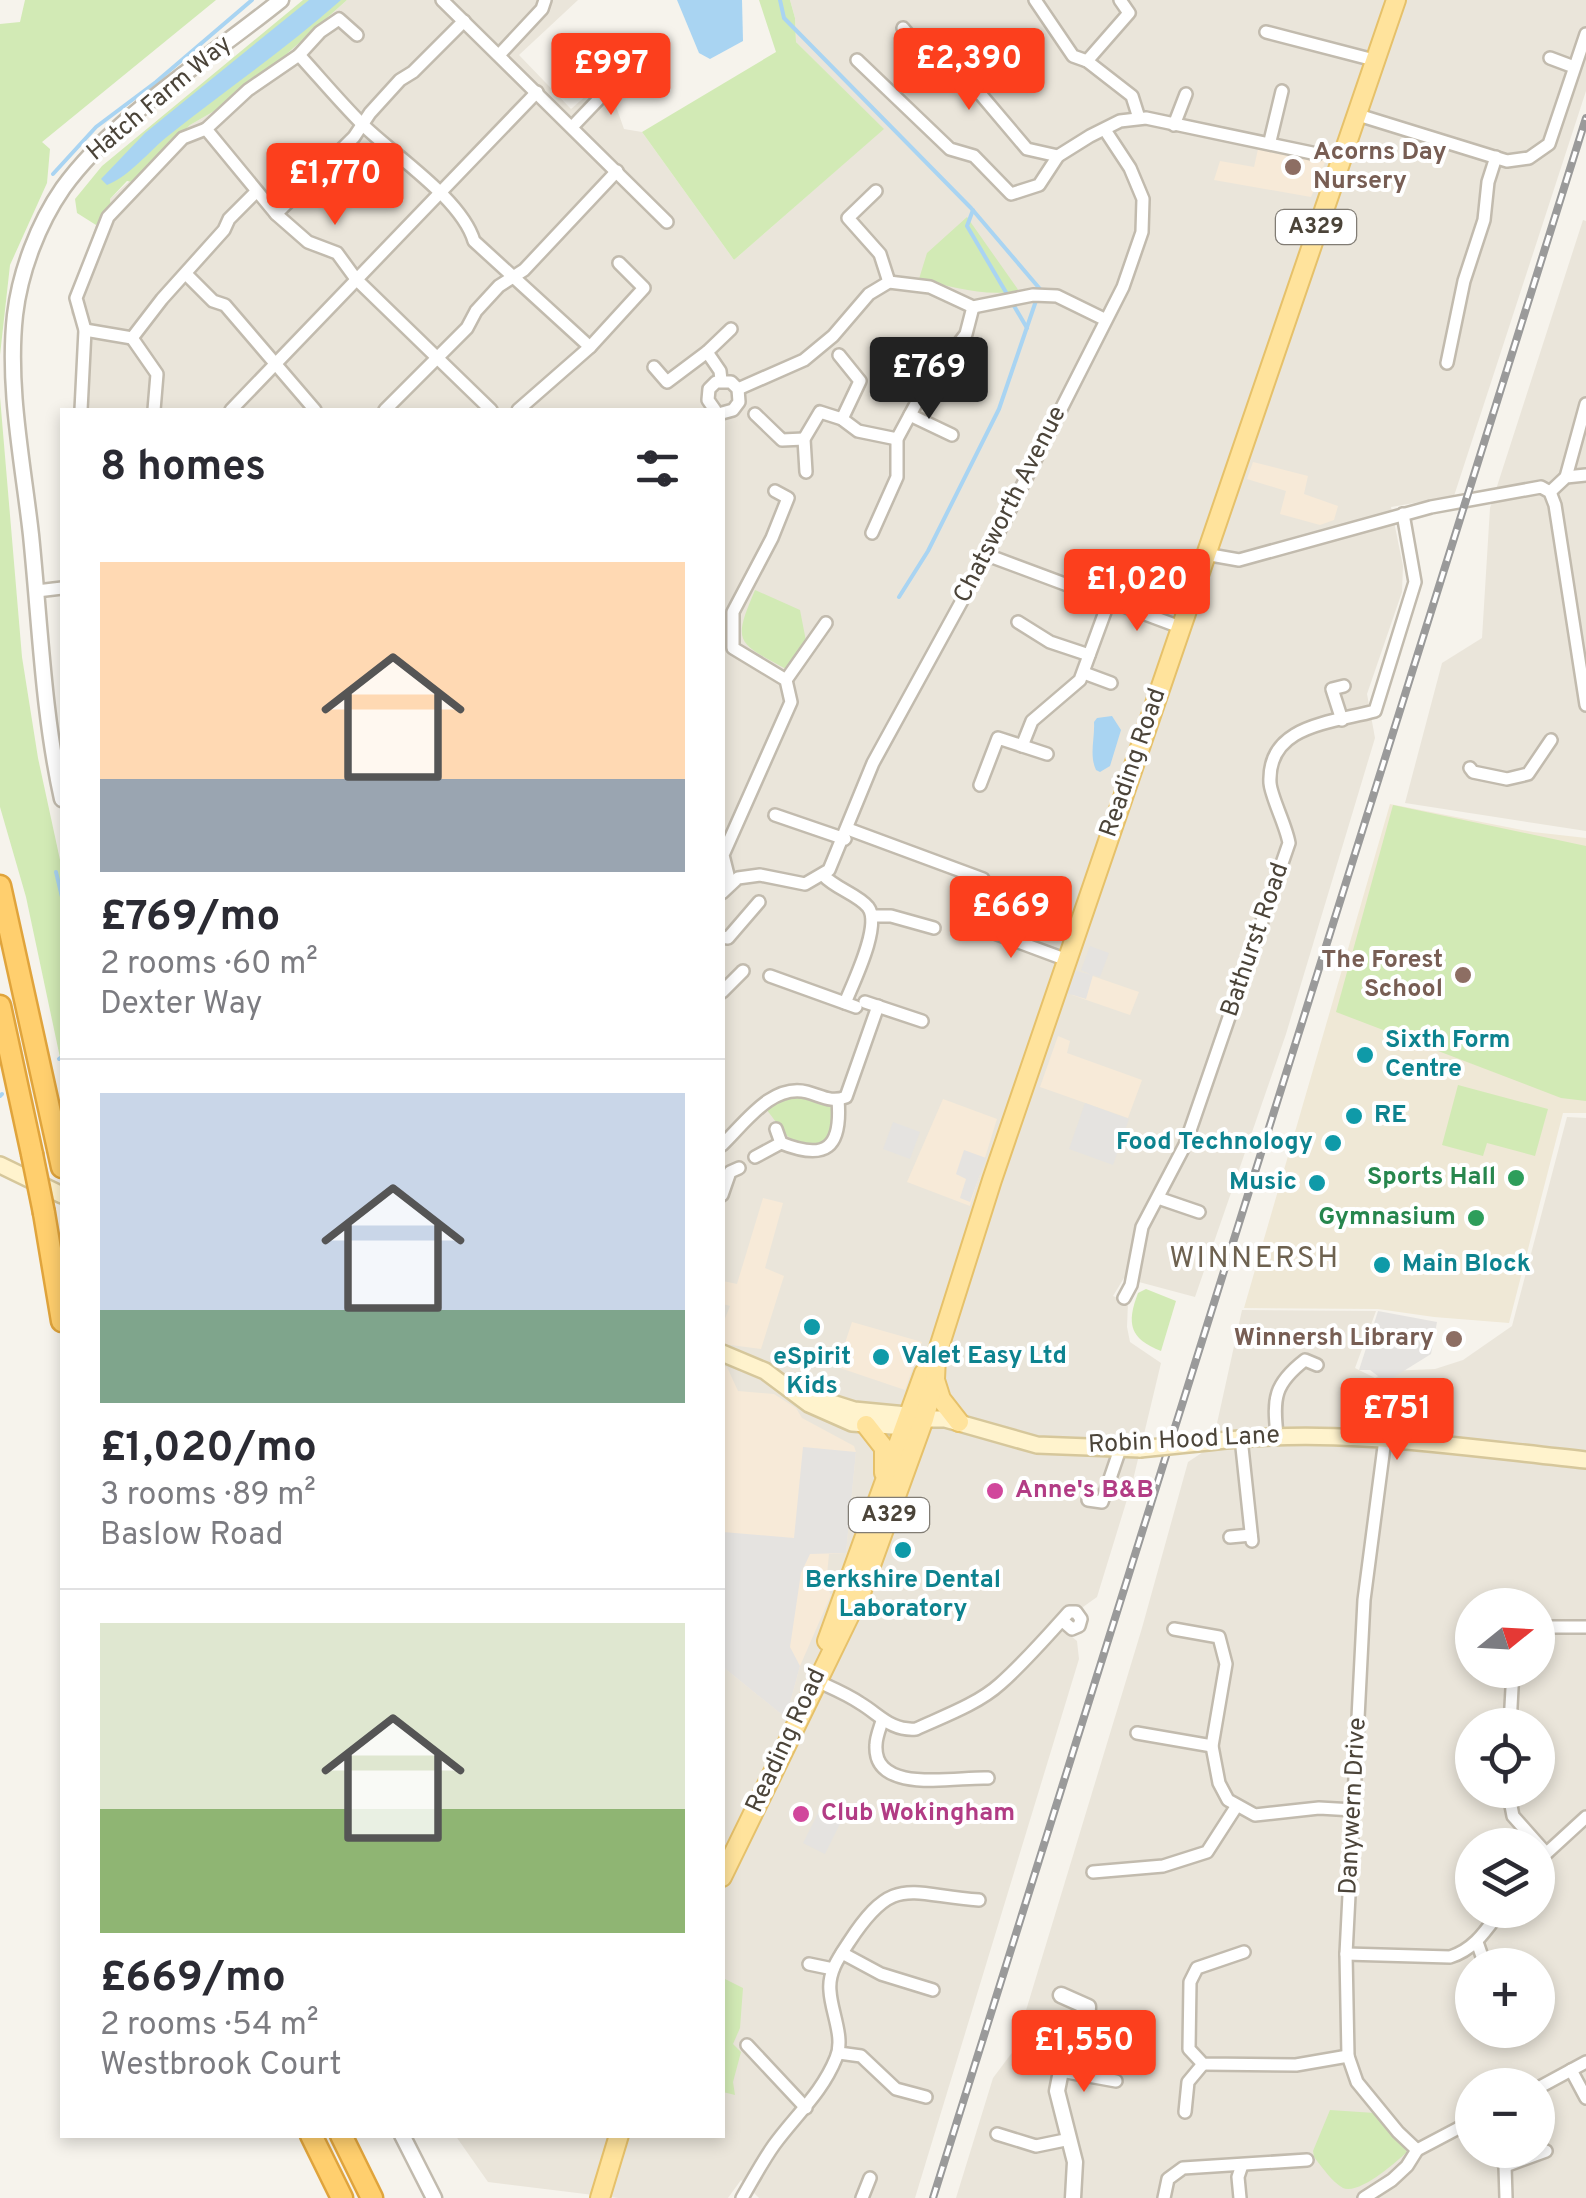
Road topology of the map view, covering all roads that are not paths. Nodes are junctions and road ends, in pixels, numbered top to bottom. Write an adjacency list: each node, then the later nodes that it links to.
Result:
1 (281, 0): 87 (street, Hatch Farm Way)
2 (442, 0): 7 (street)
3 (545, 0): 12 (street)
4 (1035, 0): 17 (street)
5 (1120, 0): 17 (street)
6 (1396, 0): 16 (main road, Reading Road / A329)
7 (464, 21): 12 (street); 25 (street)
8 (903, 28): 32 (street)
9 (1266, 32): 16 (street)
10 (1586, 34): 18 (street)
11 (357, 35): 13 (street)
12 (500, 54): 21 (street)
13 (299, 55): 25 (street); 28 (street)
14 (1550, 58): 18 (street)
15 (856, 60): 32 (street)
16 (1374, 60): 23 (main road, Reading Road / A329)
17 (1088, 61): 24 (street)
18 (1574, 66): 33 (street)
19 (616, 81): 27 (street)
20 (1282, 91): 30 (street)
21 (538, 92): 27 (street); 37 (street)
22 (1186, 94): 26 (street)
23 (1355, 114): 33 (street); 84 (main road, Reading Road / A329)
24 (1139, 118): 26 (street); 29 (street)
25 (362, 124): 37 (street); 38 (street)
26 (1174, 125): 30 (street)
27 (573, 126): 34 (street)
28 (206, 130): 36 (street); 48 (street)
29 (1105, 130): 32 (street); 46 (street, Chatsworth Avenue)
30 (1270, 142): 31 (street)
31 (1316, 154)
32 (1058, 156)
33 (1496, 157): 54 (street)
34 (618, 171): 39 (street); 42 (street)
35 (876, 191): 44 (street)
36 (256, 192): 38 (street); 41 (street)
37 (440, 193): 42 (street); 43 (street)
38 (276, 214): 43 (street)
39 (667, 222)
40 (619, 263): 50 (street)
41 (186, 274): 49 (street); 55 (street)
42 (514, 277): 50 (street); 53 (street)
43 (356, 279): 53 (street); 55 (street)
44 (889, 282): 45 (street); 58 (street)
45 (974, 307): 46 (street); 70 (street)
46 (1104, 319): 85 (street, Chatsworth Avenue)
47 (731, 329): 51 (street)
48 (85, 330): 49 (street); 60 (street)
49 (132, 338): 61 (street)
50 (590, 347): 66 (street)
51 (707, 352): 56 (street); 57 (street)
52 (838, 355): 71 (street)
53 (438, 358): 64 (street); 65 (street)
54 (1447, 363)
55 (274, 366): 62 (street); 63 (street)
56 (654, 367)
57 (722, 380): 58 (street); 67 (street)
58 (738, 389): 68 (street)
59 (1586, 404): 77 (street)
60 (81, 408)
61 (154, 408)
62 (232, 408)
63 (312, 408)
64 (387, 408)
65 (489, 408)
66 (520, 408)
67 (713, 408)
68 (725, 412)
69 (755, 414): 73 (street)
70 (910, 415): 72 (street); 74 (street)
71 (842, 419): 73 (street); 74 (street)
72 (952, 435)
73 (804, 439): 75 (street)
74 (897, 439): 83 (street)
75 (806, 472)
76 (1586, 475): 77 (street)
77 (1566, 477): 80 (street)
78 (800, 490): 81 (street)
79 (775, 491): 81 (street)
80 (1550, 492): 82 (street); 94 (street)
81 (788, 498): 92 (street)
82 (1403, 514): 84 (street); 100 (street, Bathurst Road)
83 (872, 534)
84 (1205, 554): 91 (main road, Reading Road / A329)
85 (987, 555): 88 (street); 108 (street, Chatsworth Avenue)
86 (60, 588): 87 (street)
87 (37, 591): 106 (street, Hatch Farm Way)
88 (1109, 601): 91 (street); 93 (street)
89 (1018, 622): 93 (street)
90 (826, 623): 96 (street)
91 (1180, 628): 119 (main road, Reading Road / A329)
92 (728, 648): 96 (street)
93 (1090, 655): 95 (street)
94 (1582, 658): 99 (street)
95 (1084, 673): 97 (street); 102 (street)
96 (786, 680): 109 (street)
97 (1111, 683)
98 (1333, 689): 100 (street)
99 (1586, 705)
100 (1342, 720): 134 (street, Bathurst Road)
101 (1551, 740): 104 (street)
102 (1022, 746): 103 (street); 105 (street)
103 (1047, 754)
104 (1470, 768)
105 (980, 785)
106 (60, 787)
107 (775, 815): 108 (street)
108 (846, 834): 110 (street, Chatsworth Avenue); 111 (street)
109 (725, 850)
110 (824, 876): 113 (street); 115 (street)
111 (983, 879)
112 (0, 886): 131 (highway)
113 (726, 888)
114 (758, 902): 118 (street)
115 (872, 916): 117 (street); 123 (street)
116 (970, 924): 119 (street)
117 (934, 928)
118 (725, 938)
119 (1067, 960): 139 (main road, Reading Road / A329)
120 (744, 971): 122 (street)
121 (770, 976): 123 (street)
122 (725, 989)
123 (861, 1005): 125 (street); 126 (street)
124 (0, 1006): 137 (highway, bridge)
125 (922, 1020)
126 (838, 1100): 128 (street); 129 (street)
127 (776, 1128): 129 (street)
128 (725, 1142)
129 (781, 1143): 130 (street)
130 (755, 1157)
131 (60, 1158)
132 (0, 1165): 133 (main road)
133 (60, 1194)
134 (1158, 1198): 135 (street); 136 (street, Bathurst Road)
135 (1200, 1212)
136 (1124, 1298)
137 (60, 1309)
138 (725, 1354): 142 (main road)
139 (936, 1358): 141 (main road, Reading Road / A329); 143 (main road, Reading Road / A329)
140 (1309, 1358): 146 (street)
141 (935, 1380): 143 (main road, Reading Road / A329); 144 (main road)
142 (786, 1388): 143 (main road); 145 (main road)
143 (913, 1418): 144 (main road, Robin Hood Lane); 145 (main road); 151 (main road, Reading Road / A329); 158 (main road, Reading Road / A329)
144 (960, 1422): 149 (main road, Robin Hood Lane)
145 (866, 1424): 151 (main road)
146 (1277, 1435): 147 (main road, Robin Hood Lane); 148 (main road, Robin Hood Lane)
147 (1241, 1438): 149 (main road, Robin Hood Lane, bridge); 153 (street)
148 (1384, 1438): 150 (main road, Robin Hood Lane); 165 (street, Danywern Drive)
149 (1120, 1450): 152 (street)
150 (1586, 1460)
151 (884, 1489): 158 (main road, Reading Road / A329)
152 (1088, 1500)
153 (1230, 1538)
154 (1064, 1622): 160 (street)
155 (1555, 1627): 156 (street)
156 (1586, 1627)
157 (1174, 1630): 162 (street)
158 (826, 1660): 159 (main road, Reading Road / A329)
159 (817, 1681): 160 (street); 168 (main road, Reading Road / A329)
160 (882, 1721): 163 (street)
161 (1137, 1734): 162 (street)
162 (1212, 1746): 164 (street)
163 (988, 1778)
164 (1236, 1807): 165 (street); 169 (street)
165 (1354, 1810): 176 (street, Danywern Drive)
166 (1586, 1817): 167 (street)
167 (1555, 1845)
168 (725, 1871)
169 (1093, 1872)
170 (980, 1900): 175 (street)
171 (1488, 1928): 172 (street)
172 (1477, 1942): 173 (street); 176 (street)
173 (1479, 1948)
174 (1244, 1952): 185 (street)
175 (842, 1953): 178 (street); 179 (street)
176 (1346, 1954): 183 (street, Danywern Drive)
177 (809, 1964): 178 (street)
178 (833, 1968): 182 (street)
179 (933, 1990)
180 (1062, 1995): 187 (street)
181 (747, 2046): 192 (street)
182 (839, 2054): 190 (street); 192 (street)
183 (1348, 2056): 185 (street); 201 (street, Danywern Drive)
184 (1586, 2062): 186 (street)
185 (1204, 2064): 193 (street)
186 (1571, 2070): 188 (street); 191 (street)
187 (1060, 2071): 189 (street); 200 (street)
188 (1555, 2079)
189 (1116, 2081)
190 (926, 2097)
191 (1586, 2098)
192 (806, 2108): 210 (street)
193 (1186, 2112)
194 (1455, 2131): 201 (street)
195 (997, 2134): 200 (street)
196 (312, 2138): 206 (highway)
197 (342, 2138): 207 (highway)
198 (404, 2138): 208 (street)
199 (617, 2138): 209 (main road)
200 (1070, 2139): 212 (street)
201 (1417, 2150): 215 (street)
202 (1308, 2160): 203 (street)
203 (1242, 2165): 213 (street); 214 (street)
204 (1505, 2168): 216 (street)
205 (870, 2178): 211 (street)
206 (342, 2198)
207 (372, 2198)
208 (434, 2198)
209 (600, 2198)
210 (742, 2198)
211 (862, 2198)
212 (1073, 2198)
213 (1164, 2198)
214 (1240, 2198)
215 (1364, 2198)
216 (1506, 2198)

